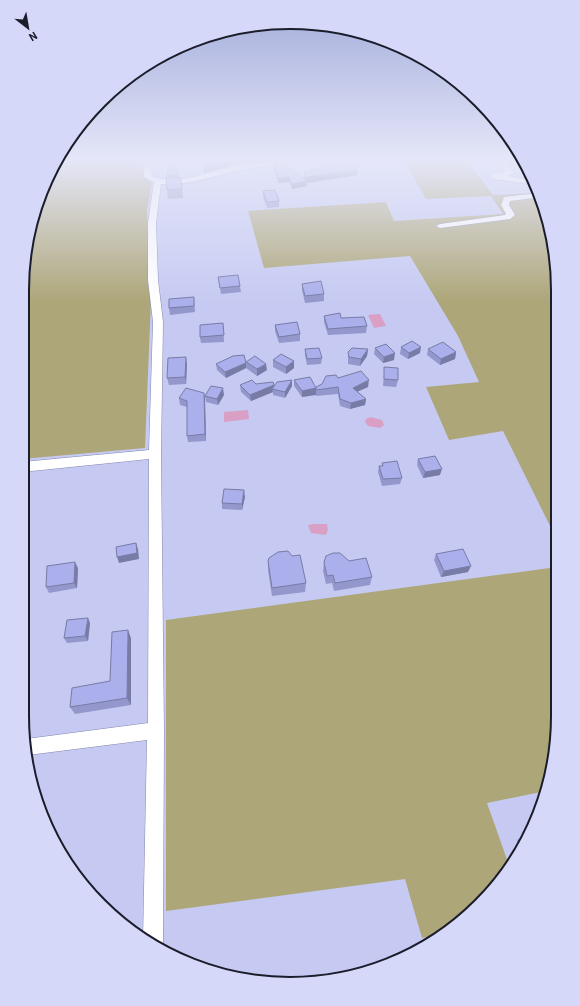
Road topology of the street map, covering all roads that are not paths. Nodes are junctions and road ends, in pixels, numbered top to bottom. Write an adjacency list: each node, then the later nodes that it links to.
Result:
1 (154, 208): 4 (street)
2 (507, 208): 3 (street)
3 (440, 226)
4 (155, 454): 5 (street); 6 (street)
5 (29, 465)
6 (156, 730): 7 (street); 8 (street)
7 (31, 746)
8 (153, 938)

